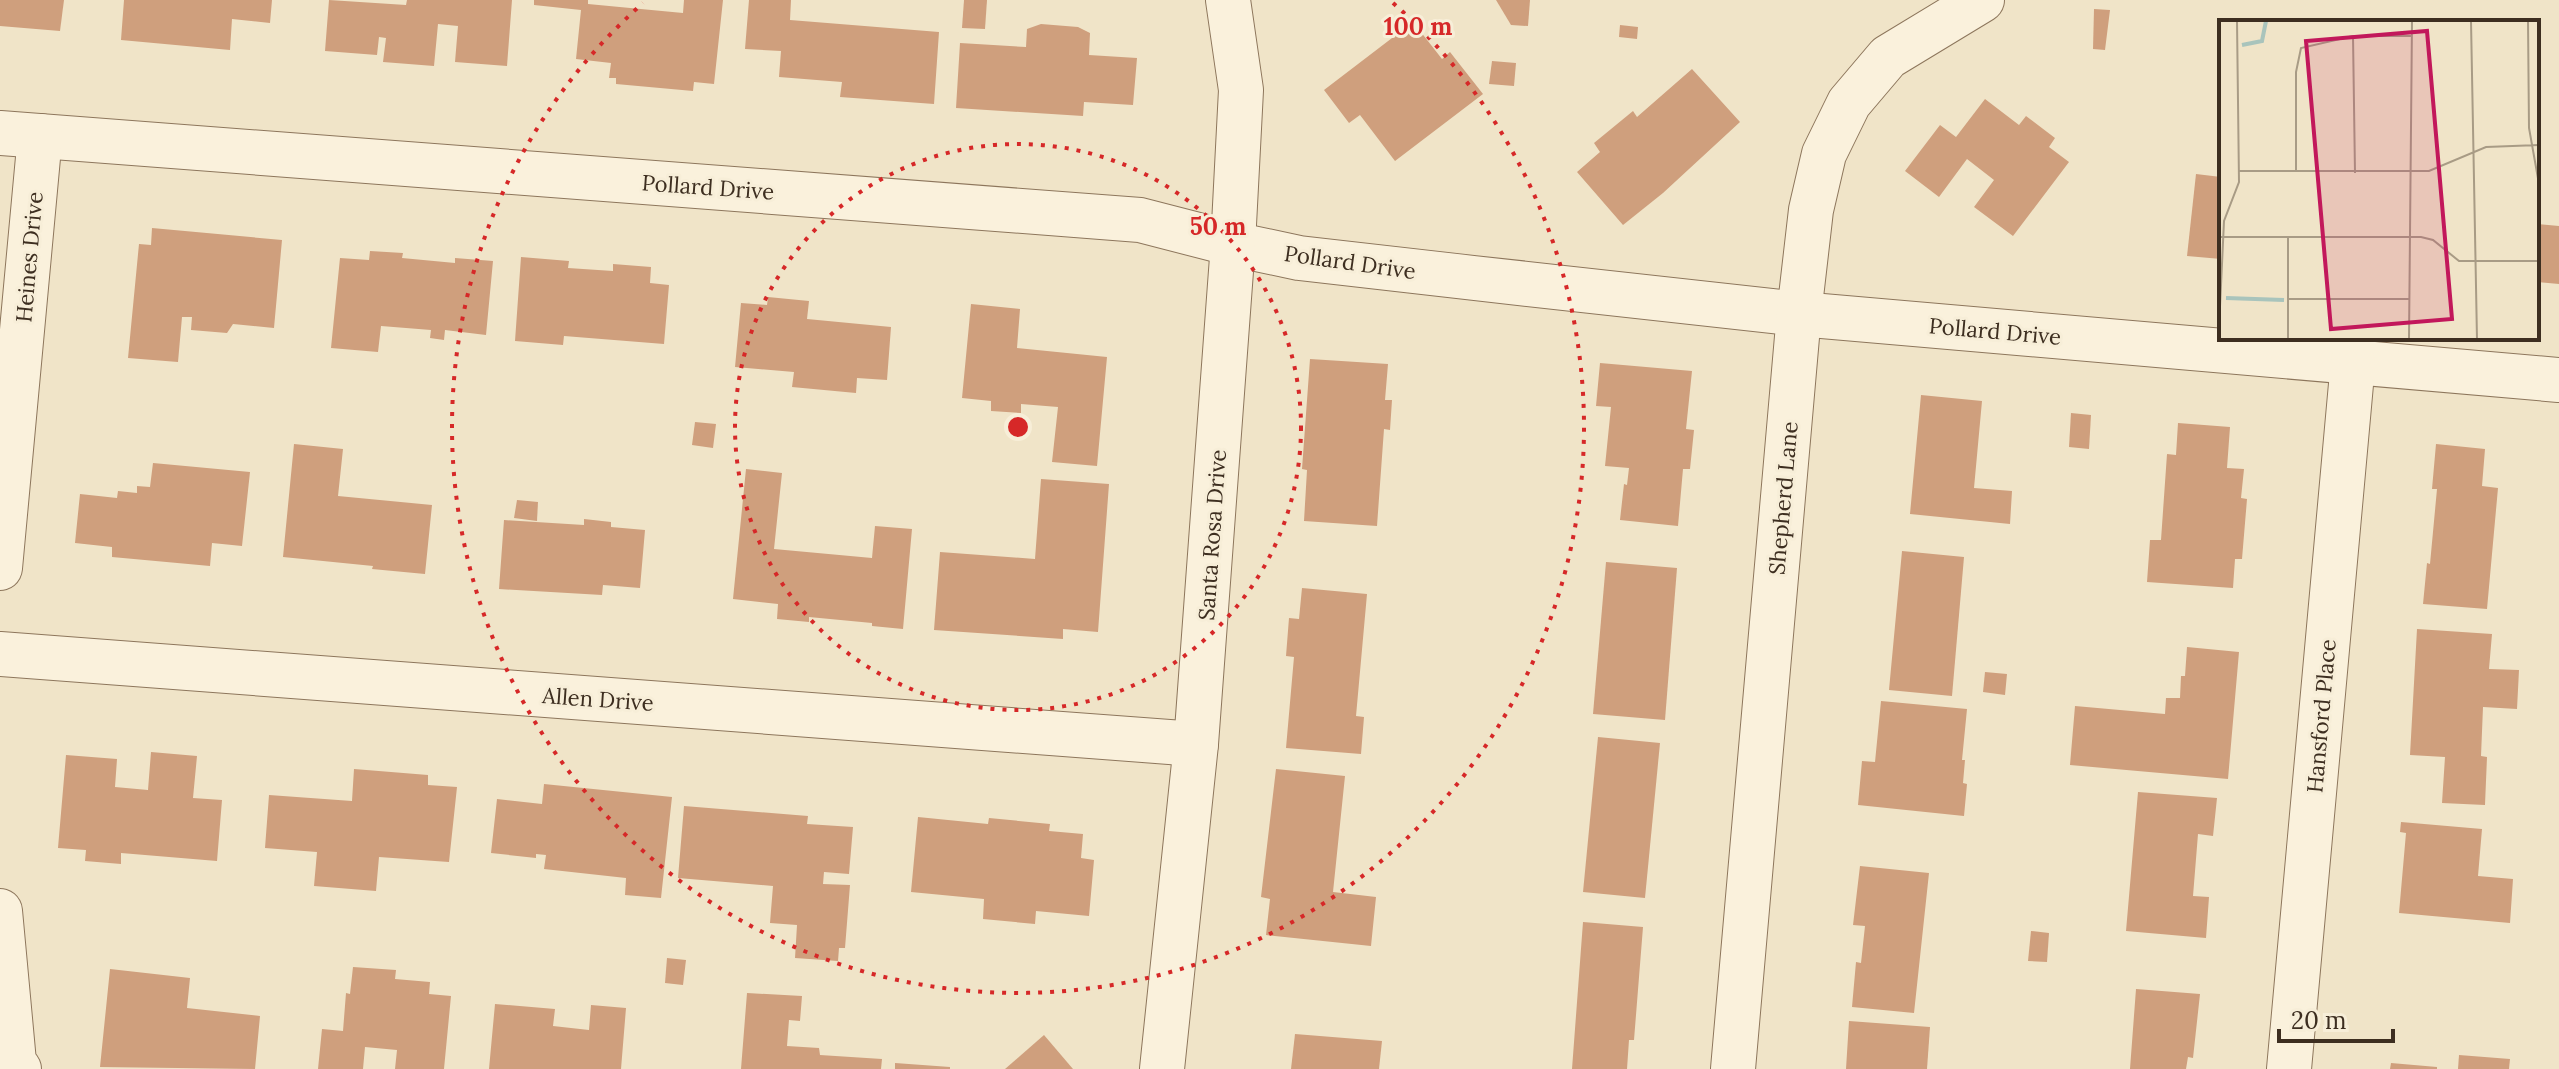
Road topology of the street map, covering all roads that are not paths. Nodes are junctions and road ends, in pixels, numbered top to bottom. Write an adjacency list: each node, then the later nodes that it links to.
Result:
1 (1228, 0): 4 (street, Santa Rosa Drive)
2 (1982, 0): 5 (street, Shepherd Lane)
3 (20, 134): 4 (street, Pollard Drive); 8 (street, Heines Drive)
4 (1233, 244): 5 (street, Pollard Drive); 10 (street, Santa Rosa Drive)
5 (1799, 314): 6 (street, Pollard Drive); 14 (street, Shepherd Lane)
6 (2353, 362): 7 (street, Pollard Drive); 15 (street, Hansford Place)
7 (2559, 380)
8 (0, 568)
9 (0, 654): 10 (street, Allen Drive)
10 (1196, 744): 13 (street, Santa Rosa Drive)
11 (0, 911): 12 (street)
12 (19, 1069)
13 (1162, 1069)
14 (1733, 1069)
15 (2289, 1069)

